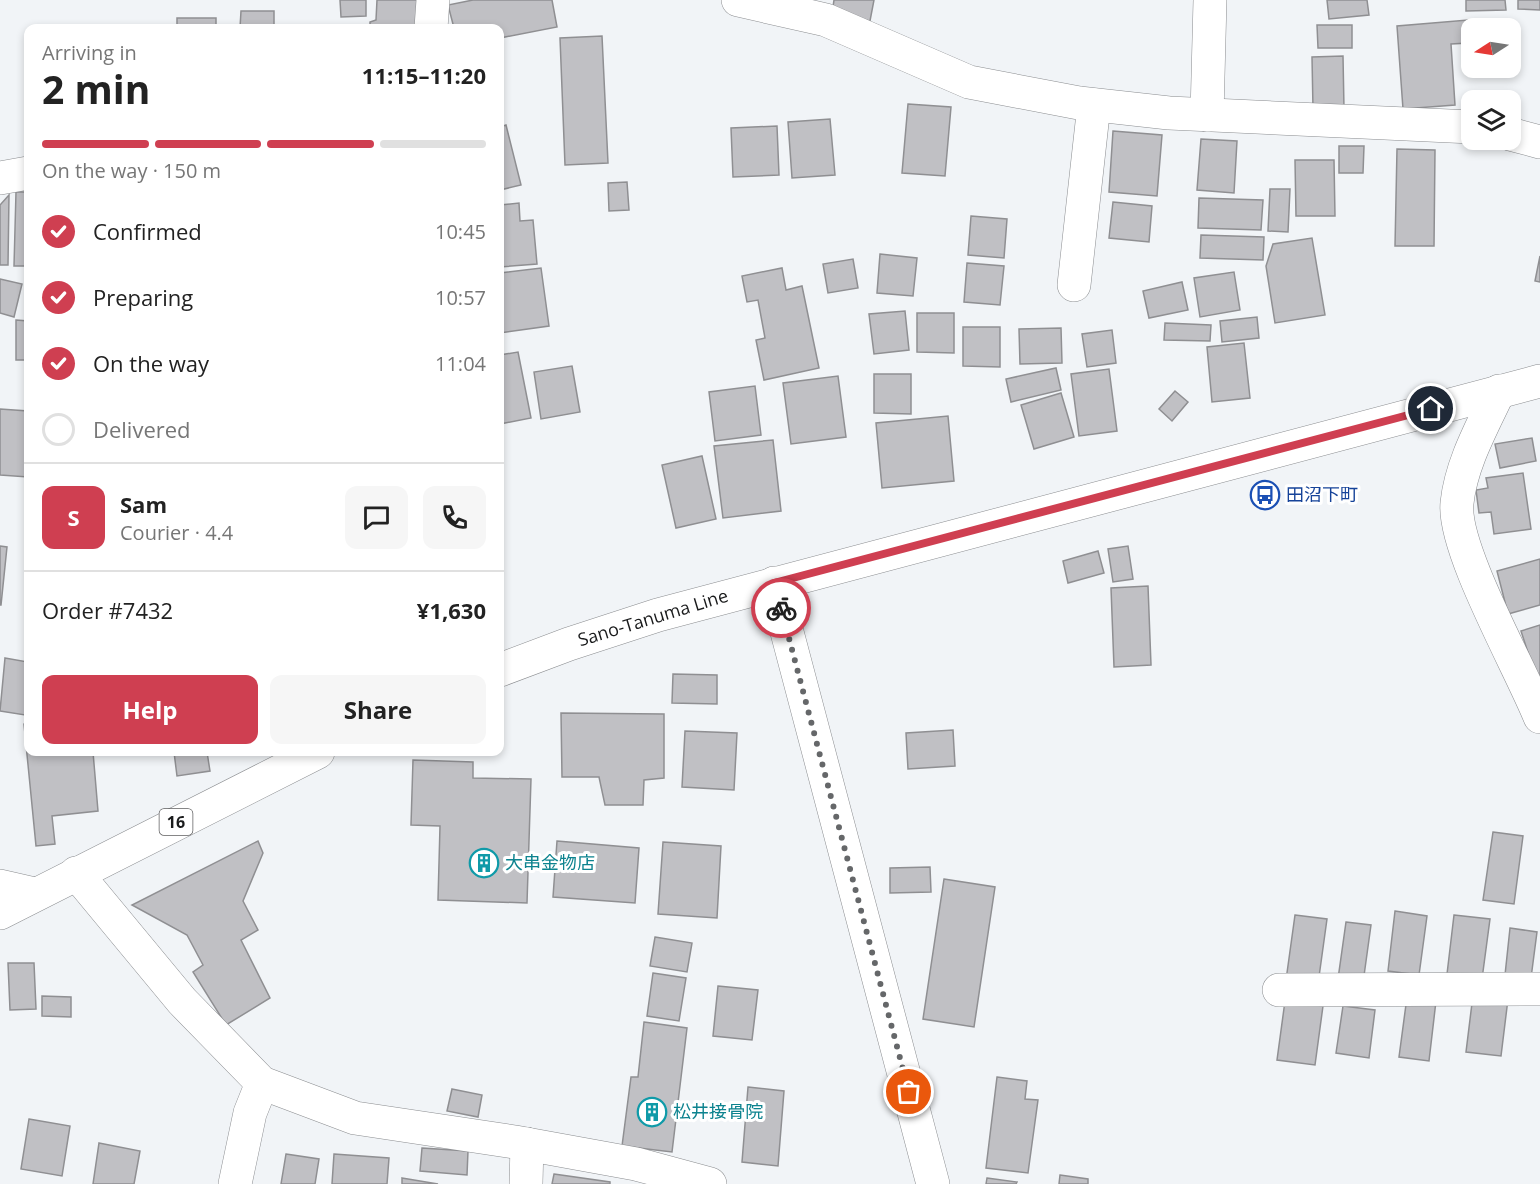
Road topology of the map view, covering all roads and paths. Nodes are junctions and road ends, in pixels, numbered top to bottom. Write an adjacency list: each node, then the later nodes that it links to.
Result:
1 (433, 0): 4 (street)
2 (738, 0): 5 (street)
3 (1210, 0): 6 (street)
4 (431, 24)
5 (1094, 105): 6 (street); 12 (street)
6 (1208, 115): 7 (street)
7 (1461, 126)
8 (1521, 137): 9 (street)
9 (1540, 142)
10 (24, 174): 11 (street)
11 (0, 178)
12 (1074, 285)
13 (1540, 381): 14 (street, Sano-Tanuma Line)
14 (1498, 391): 15 (street, Sano-Tanuma Line); 17 (street)
15 (774, 583): 16 (street, Sano-Tanuma Line); 30 (street)
16 (504, 668)
17 (1540, 717)
18 (310, 756): 19 (street, 16)
19 (76, 873): 21 (street, 16); 25 (street)
20 (0, 886): 21 (street)
21 (35, 894): 22 (street, 16)
22 (0, 913)
23 (1540, 989): 24 (street)
24 (1279, 990)
25 (262, 1083): 26 (street); 28 (street)
26 (527, 1144): 27 (street); 29 (street)
27 (694, 1182)
28 (235, 1184)
29 (526, 1184)
30 (933, 1184)

